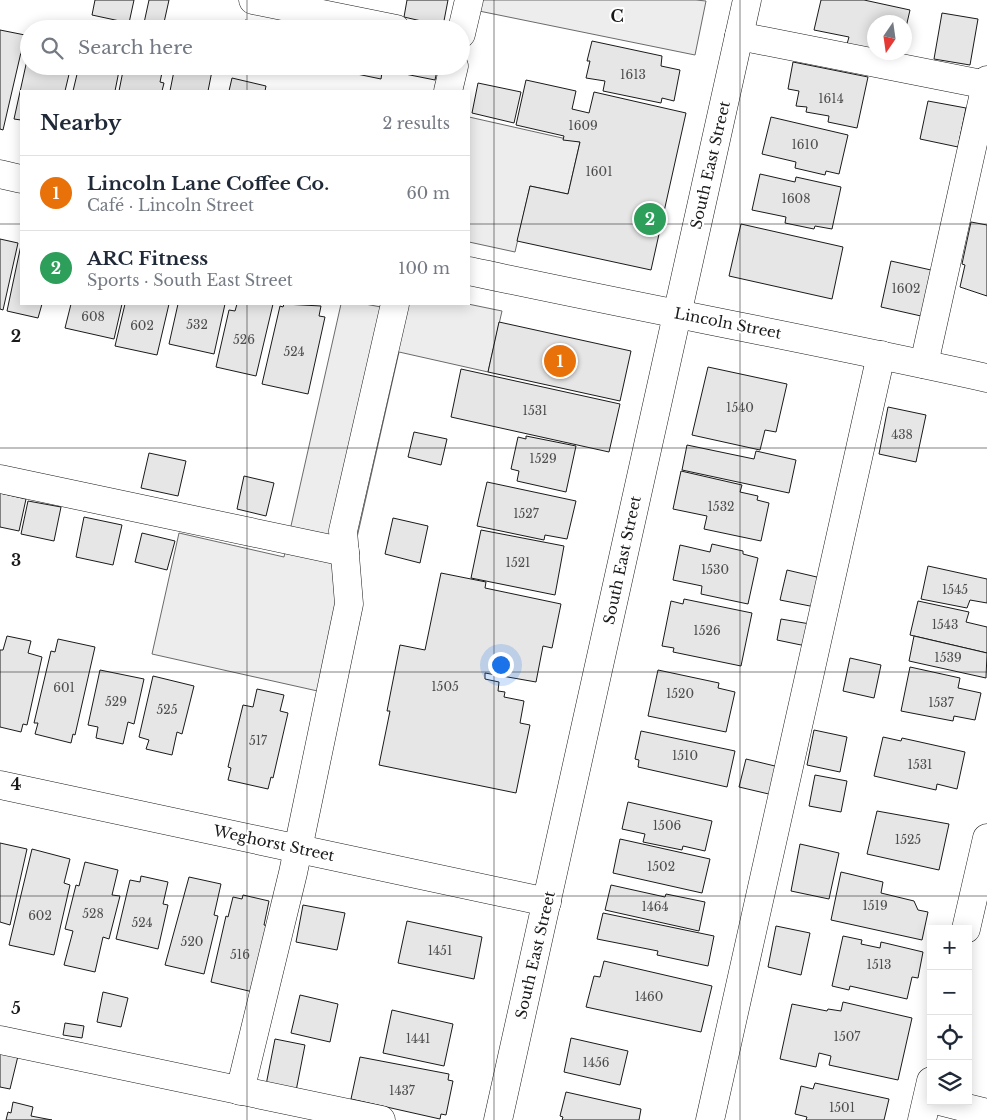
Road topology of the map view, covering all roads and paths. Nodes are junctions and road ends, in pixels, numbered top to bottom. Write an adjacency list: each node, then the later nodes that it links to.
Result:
1 (253, 0): 4 (street)
2 (469, 0): 5 (street)
3 (746, 0): 6 (street, South East Street)
4 (352, 20)
5 (464, 20)
6 (739, 36): 8 (street); 14 (street, South East Street)
7 (452, 75): 9 (street)
8 (987, 83): 16 (street)
9 (448, 90)
10 (0, 174): 11 (street)
11 (20, 179)
12 (470, 271): 14 (street, Lincoln Street)
13 (395, 305): 19 (street)
14 (677, 313): 15 (street, Lincoln Street); 23 (street, South East Street)
15 (881, 355): 16 (street, Lincoln Street); 32 (street)
16 (924, 364): 17 (street, Lincoln Street)
17 (987, 378)
18 (0, 479): 19 (street)
19 (345, 552): 22 (street)
20 (0, 785): 22 (street, Weghorst Street)
21 (987, 838): 24 (street)
22 (298, 848): 23 (street, Weghorst Street); 26 (street)
23 (547, 902): 31 (street, South East Street)
24 (967, 925)
25 (0, 1040): 26 (street)
26 (240, 1091): 28 (street)
27 (952, 1105): 29 (street)
28 (284, 1111): 30 (street)
29 (987, 1113)
30 (381, 1120)
31 (498, 1120)
32 (710, 1120)

